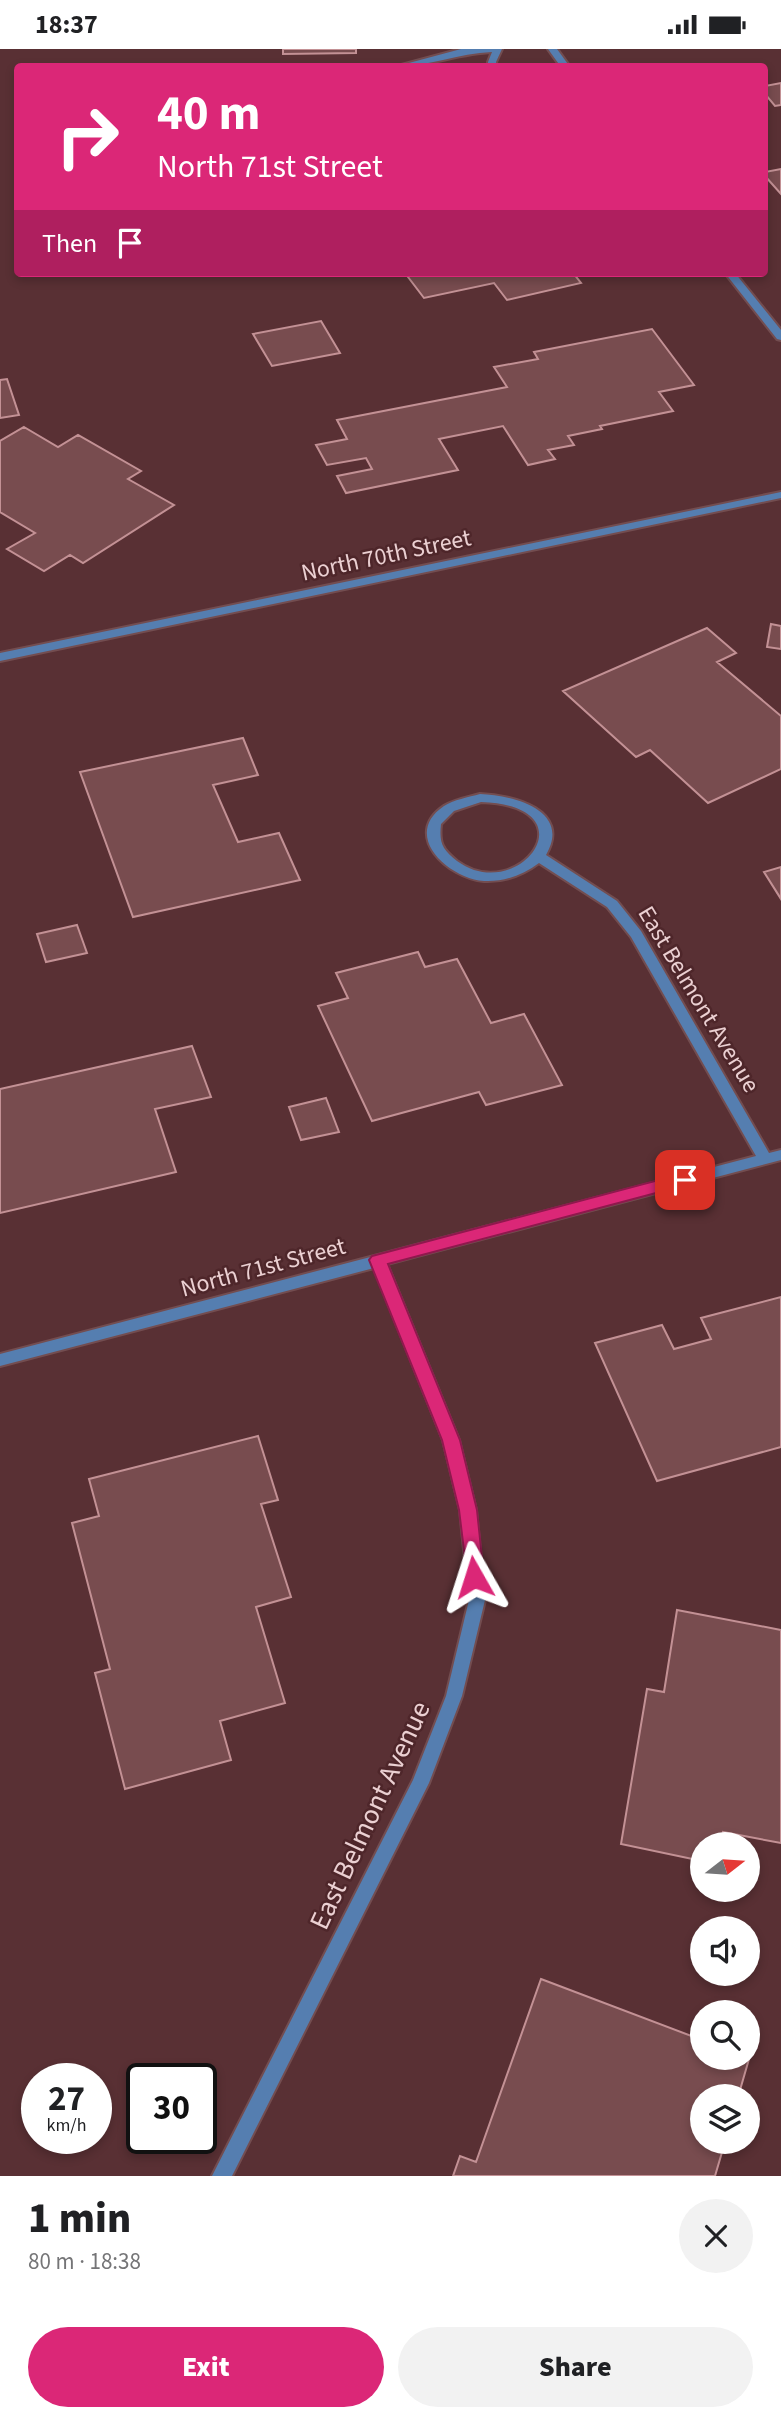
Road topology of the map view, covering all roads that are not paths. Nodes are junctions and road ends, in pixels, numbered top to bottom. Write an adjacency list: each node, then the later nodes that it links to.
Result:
1 (496, 49): 3 (street)
2 (552, 49): 4 (street)
3 (414, 63)
4 (563, 63)
5 (733, 277): 6 (street)
6 (781, 337)
7 (781, 495): 8 (street, North 70th Street)
8 (0, 657)
9 (539, 857): 9 (street); 11 (street, East Belmont Avenue)
10 (781, 1155): 11 (street, North 71st Street)
11 (765, 1159): 12 (street, North 71st Street)
12 (378, 1260): 13 (street, North 71st Street); 14 (street, East Belmont Avenue)
13 (0, 1360)
14 (222, 2176)

